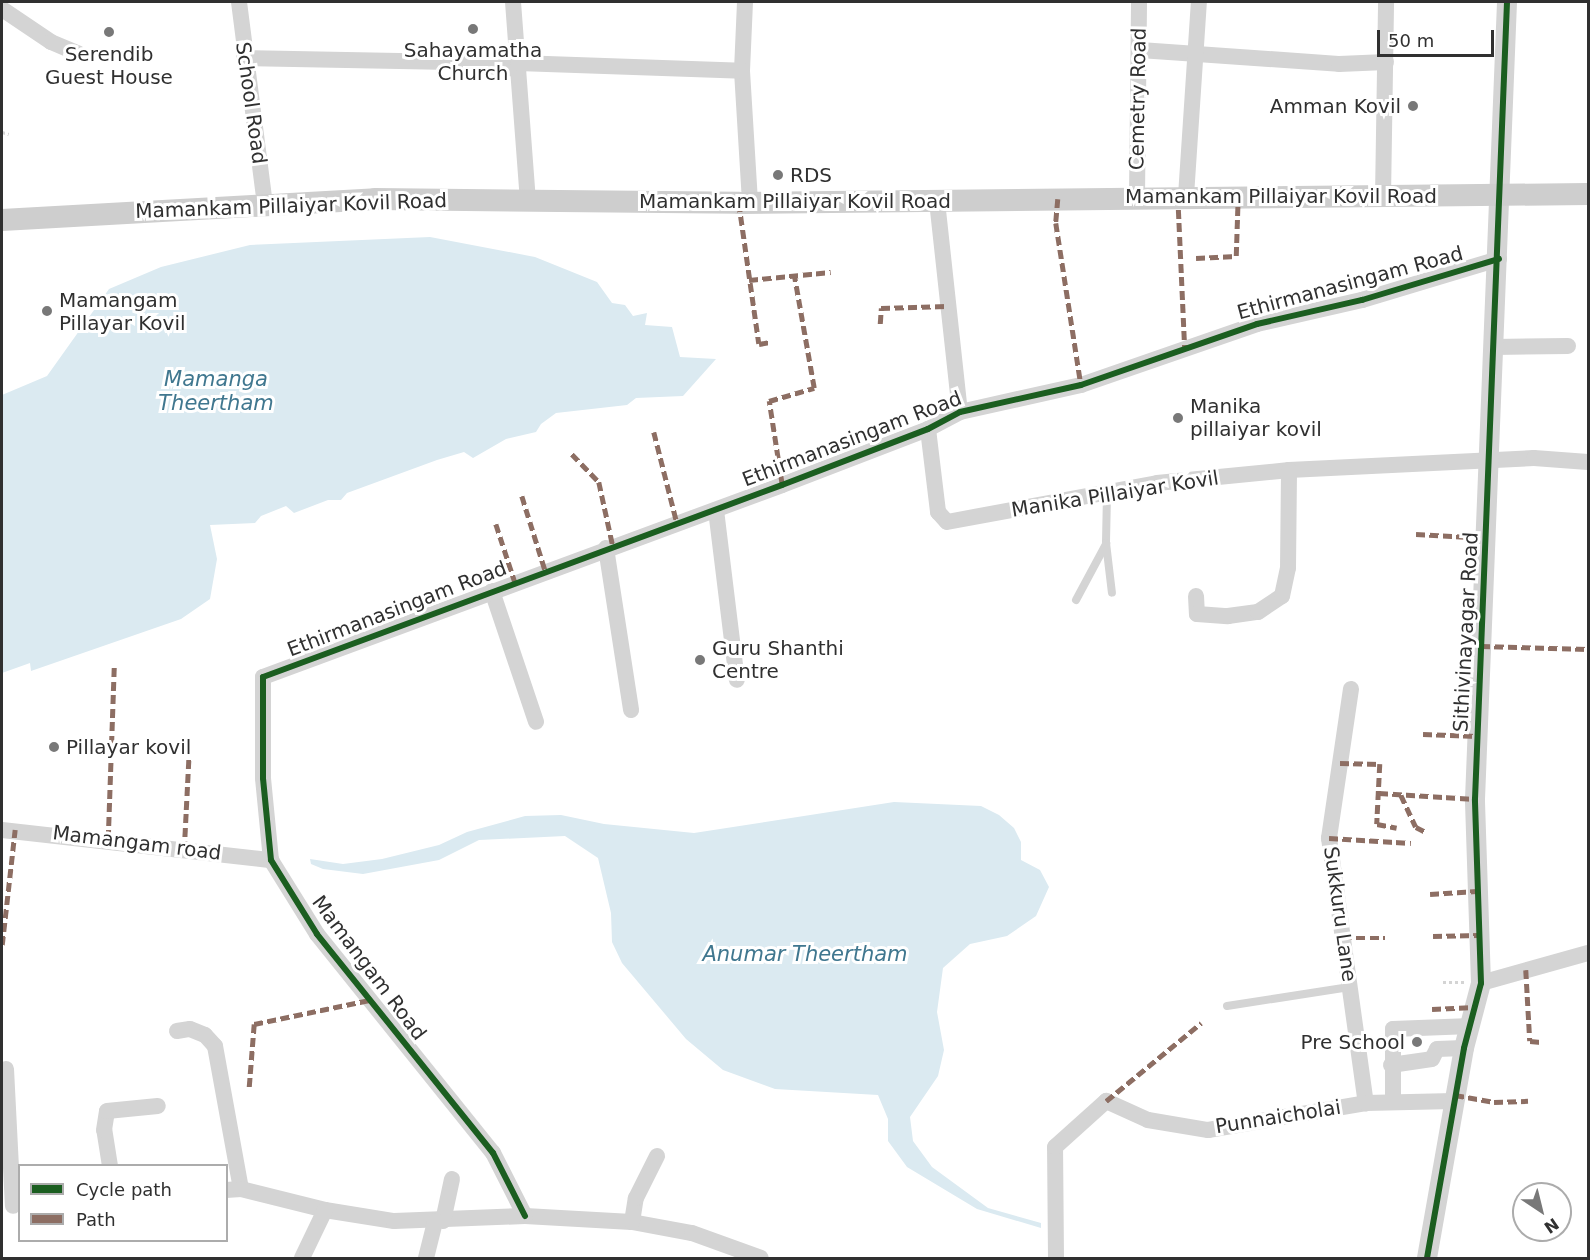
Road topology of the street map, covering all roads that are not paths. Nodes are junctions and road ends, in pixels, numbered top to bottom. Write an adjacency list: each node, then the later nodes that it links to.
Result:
1 (239, 2): 12 (street, School Road)
2 (513, 2): 14 (street)
3 (745, 2): 15 (street)
4 (1138, 2): 9 (street, Cemetry Road)
5 (1199, 2): 10 (street)
6 (1386, 2): 13 (street)
7 (1507, 2): 16 (street, Sithivinayagar Road)
8 (2, 9): 11 (street)
9 (1140, 50): 10 (street); 18 (street, Cemetry Road)
10 (1198, 52): 13 (street); 19 (street)
11 (79, 54)
12 (244, 58): 14 (street); 24 (street, School Road)
13 (1386, 62): 20 (street)
14 (518, 66): 15 (street); 22 (street)
15 (742, 71): 23 (street)
16 (1502, 193): 17 (main road, Mamankam Pillaiyar Kovil Road); 20 (main road, Mamankam Pillaiyar Kovil Road); 26 (street, Sithivinayagar Road)
17 (1588, 194)
18 (1137, 196): 19 (main road, Mamankam Pillaiyar Kovil Road); 21 (main road, Mamankam Pillaiyar Kovil Road)
19 (1186, 196): 20 (main road, Mamankam Pillaiyar Kovil Road)
20 (1383, 197)
21 (937, 201): 23 (main road, Mamankam Pillaiyar Kovil Road); 29 (street)
22 (528, 202): 23 (main road, Mamankam Pillaiyar Kovil Road); 24 (main road, Mamankam Pillaiyar Kovil Road)
23 (750, 202)
24 (265, 204): 25 (main road, Mamankam Pillaiyar Kovil Road)
25 (2, 220)
26 (1498, 259): 28 (street, Sithivinayagar Road); 29 (street, Ethirmanasingam Road)
27 (1568, 346): 28 (street)
28 (1494, 347): 31 (street, Sithivinayagar Road)
29 (960, 412): 30 (street, Ethirmanasingam Road)
30 (928, 429): 34 (street, Manika Pillaiyar Kovil); 35 (street, Ethirmanasingam Road)
31 (1488, 461): 32 (street, Manika Pillaiyar Kovil); 33 (street, Manika Pillaiyar Kovil); 50 (street, Sithivinayagar Road)
32 (1588, 462)
33 (1289, 470): 34 (street, Manika Pillaiyar Kovil); 40 (street)
34 (1107, 494): 36 (lane)
35 (716, 510): 37 (street, Ethirmanasingam Road); 43 (street)
36 (1106, 543): 39 (lane); 41 (lane)
37 (606, 548): 38 (street, Ethirmanasingam Road); 45 (street)
38 (492, 591): 42 (street, Ethirmanasingam Road); 46 (street)
39 (1112, 593)
40 (1196, 596)
41 (1076, 600)
42 (263, 677): 48 (street, Mamangam Road)
43 (737, 680)
44 (1351, 689): 51 (street, Sukkuru Lane)
45 (631, 710)
46 (536, 722)
47 (2, 830): 48 (street, Mamangam road)
48 (271, 860): 68 (street, Mamangam Road)
49 (1588, 953): 50 (street)
50 (1481, 983): 53 (street, Sithivinayagar Road)
51 (1350, 987): 52 (lane); 60 (street, Sukkuru Lane)
52 (1227, 1006)
53 (1471, 1026): 55 (street, Sithivinayagar Road); 56 (street)
54 (177, 1031): 65 (street)
55 (1464, 1048): 56 (street); 58 (street, Sithivinayagar Road)
56 (1391, 1065): 59 (street)
57 (6, 1069): 66 (street)
58 (1455, 1101): 59 (street, Punnaicholai); 75 (street, Sithivinayagar Road)
59 (1393, 1102): 60 (street, Punnaicholai)
60 (1366, 1103): 74 (street, Punnaicholai)
61 (158, 1106): 63 (street)
62 (657, 1156): 70 (street)
63 (110, 1164)
64 (452, 1179): 69 (street)
65 (234, 1190): 67 (street)
66 (11, 1207)
67 (325, 1210): 69 (street); 71 (street)
68 (525, 1216): 69 (street); 70 (street)
69 (439, 1221): 72 (street)
70 (632, 1222): 73 (street)
71 (302, 1258)
72 (426, 1258)
73 (761, 1258)
74 (1056, 1258)
75 (1427, 1258)

